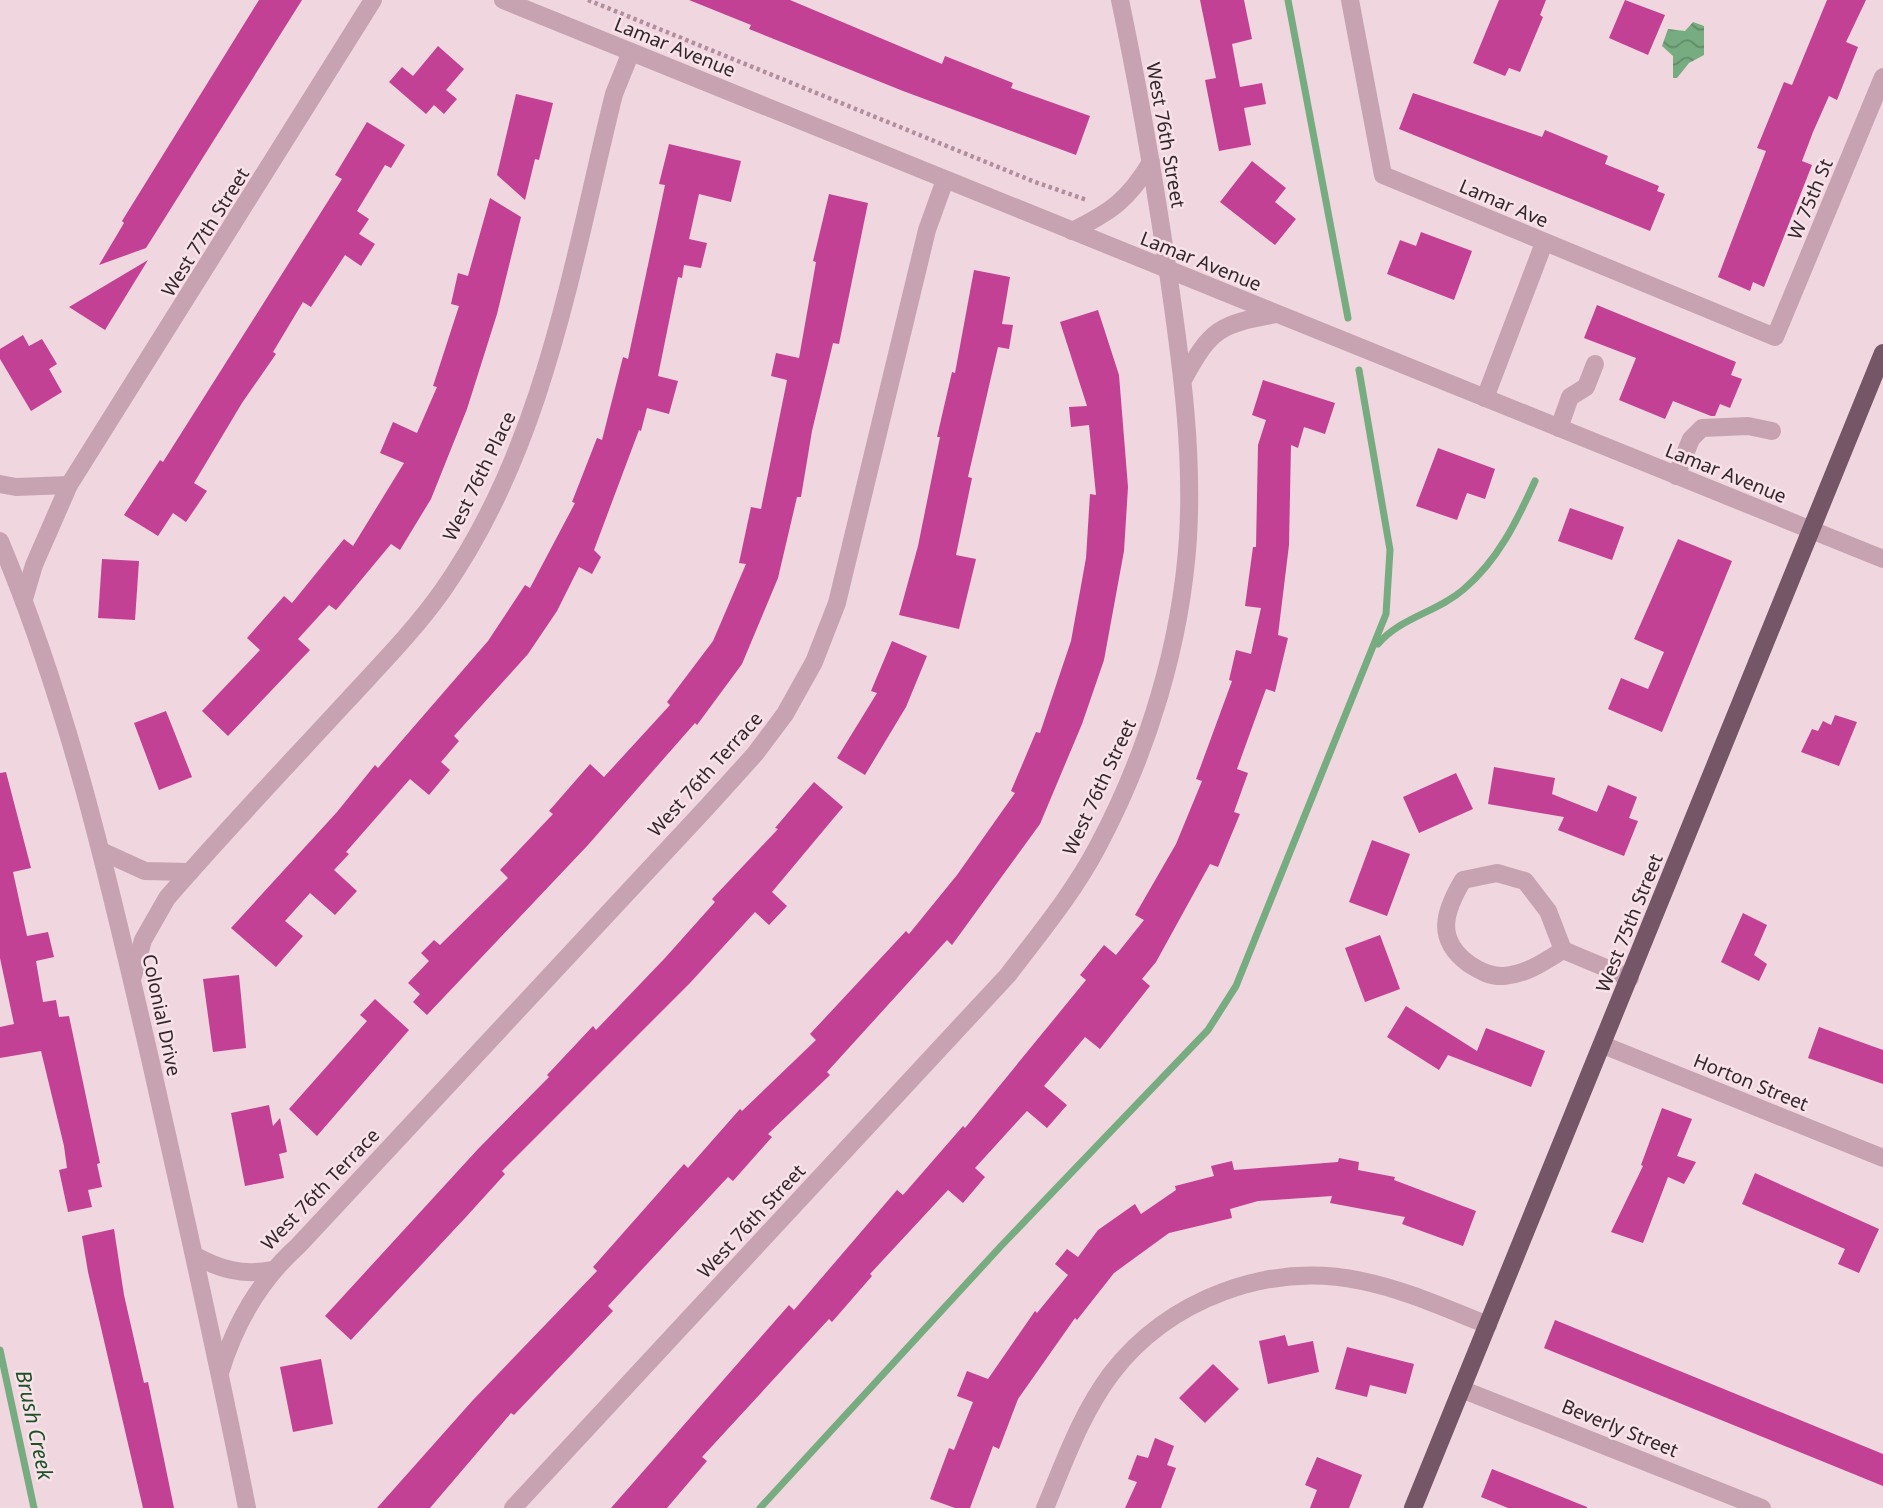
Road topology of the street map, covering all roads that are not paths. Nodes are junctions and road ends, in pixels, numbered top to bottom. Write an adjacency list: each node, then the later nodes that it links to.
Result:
1 (373, 0): 22 (street, West 77th Street)
2 (503, 0): 5 (street, Lamar Avenue)
3 (1120, 0): 7 (street, West 76th Street)
4 (1350, 0): 10 (street, Lamar Ave)
5 (631, 52): 8 (street, Lamar Avenue); 28 (street, West 76th Place)
6 (1883, 77): 13 (street, W 75th St)
7 (1150, 162): 9 (street); 11 (street, West 76th Street)
8 (945, 180): 9 (street, Lamar Avenue); 35 (street, West 76th Terrace)
9 (1072, 232): 11 (street, Lamar Avenue)
10 (1544, 243): 13 (street, Lamar Ave); 17 (street)
11 (1167, 271): 12 (street, Lamar Avenue); 16 (street, West 76th Street)
12 (1277, 313): 16 (street); 17 (street, Lamar Avenue)
13 (1775, 337)
14 (1883, 353): 23 (main road, West 75th Street)
15 (1595, 364): 18 (street)
16 (1183, 380): 40 (street, West 76th Street)
17 (1485, 398): 18 (street, Lamar Avenue)
18 (1559, 428): 20 (street, Lamar Avenue)
19 (1772, 431): 20 (street)
20 (1676, 475): 23 (street, Lamar Avenue)
21 (0, 484): 22 (street)
22 (69, 485): 26 (street, West 77th Street)
23 (1810, 530): 25 (street, Lamar Avenue); 31 (main road, West 75th Street)
24 (0, 541): 26 (street, Colonial Drive)
25 (1883, 559)
26 (24, 599): 27 (street, Colonial Drive)
27 (101, 851): 28 (street); 30 (street, Colonial Drive)
28 (190, 872): 30 (street, West 76th Place)
29 (1563, 950): 29 (street); 31 (street)
30 (133, 976): 34 (street, Colonial Drive)
31 (1630, 978): 32 (main road, West 75th Street)
32 (1603, 1045): 33 (street, Horton Street); 36 (main road, West 75th Street)
33 (1883, 1158)
34 (194, 1255): 35 (street, West 76th Terrace); 37 (street, Colonial Drive)
35 (272, 1270): 37 (street, West 76th Terrace)
36 (1488, 1325): 38 (main road, West 75th Street); 41 (street)
37 (220, 1373): 39 (street, Colonial Drive)
38 (1461, 1389): 42 (main road, West 75th Street); 43 (street, Beverly Street)
39 (247, 1508)
40 (513, 1508)
41 (1045, 1508)
42 (1413, 1508)
43 (1762, 1508)

